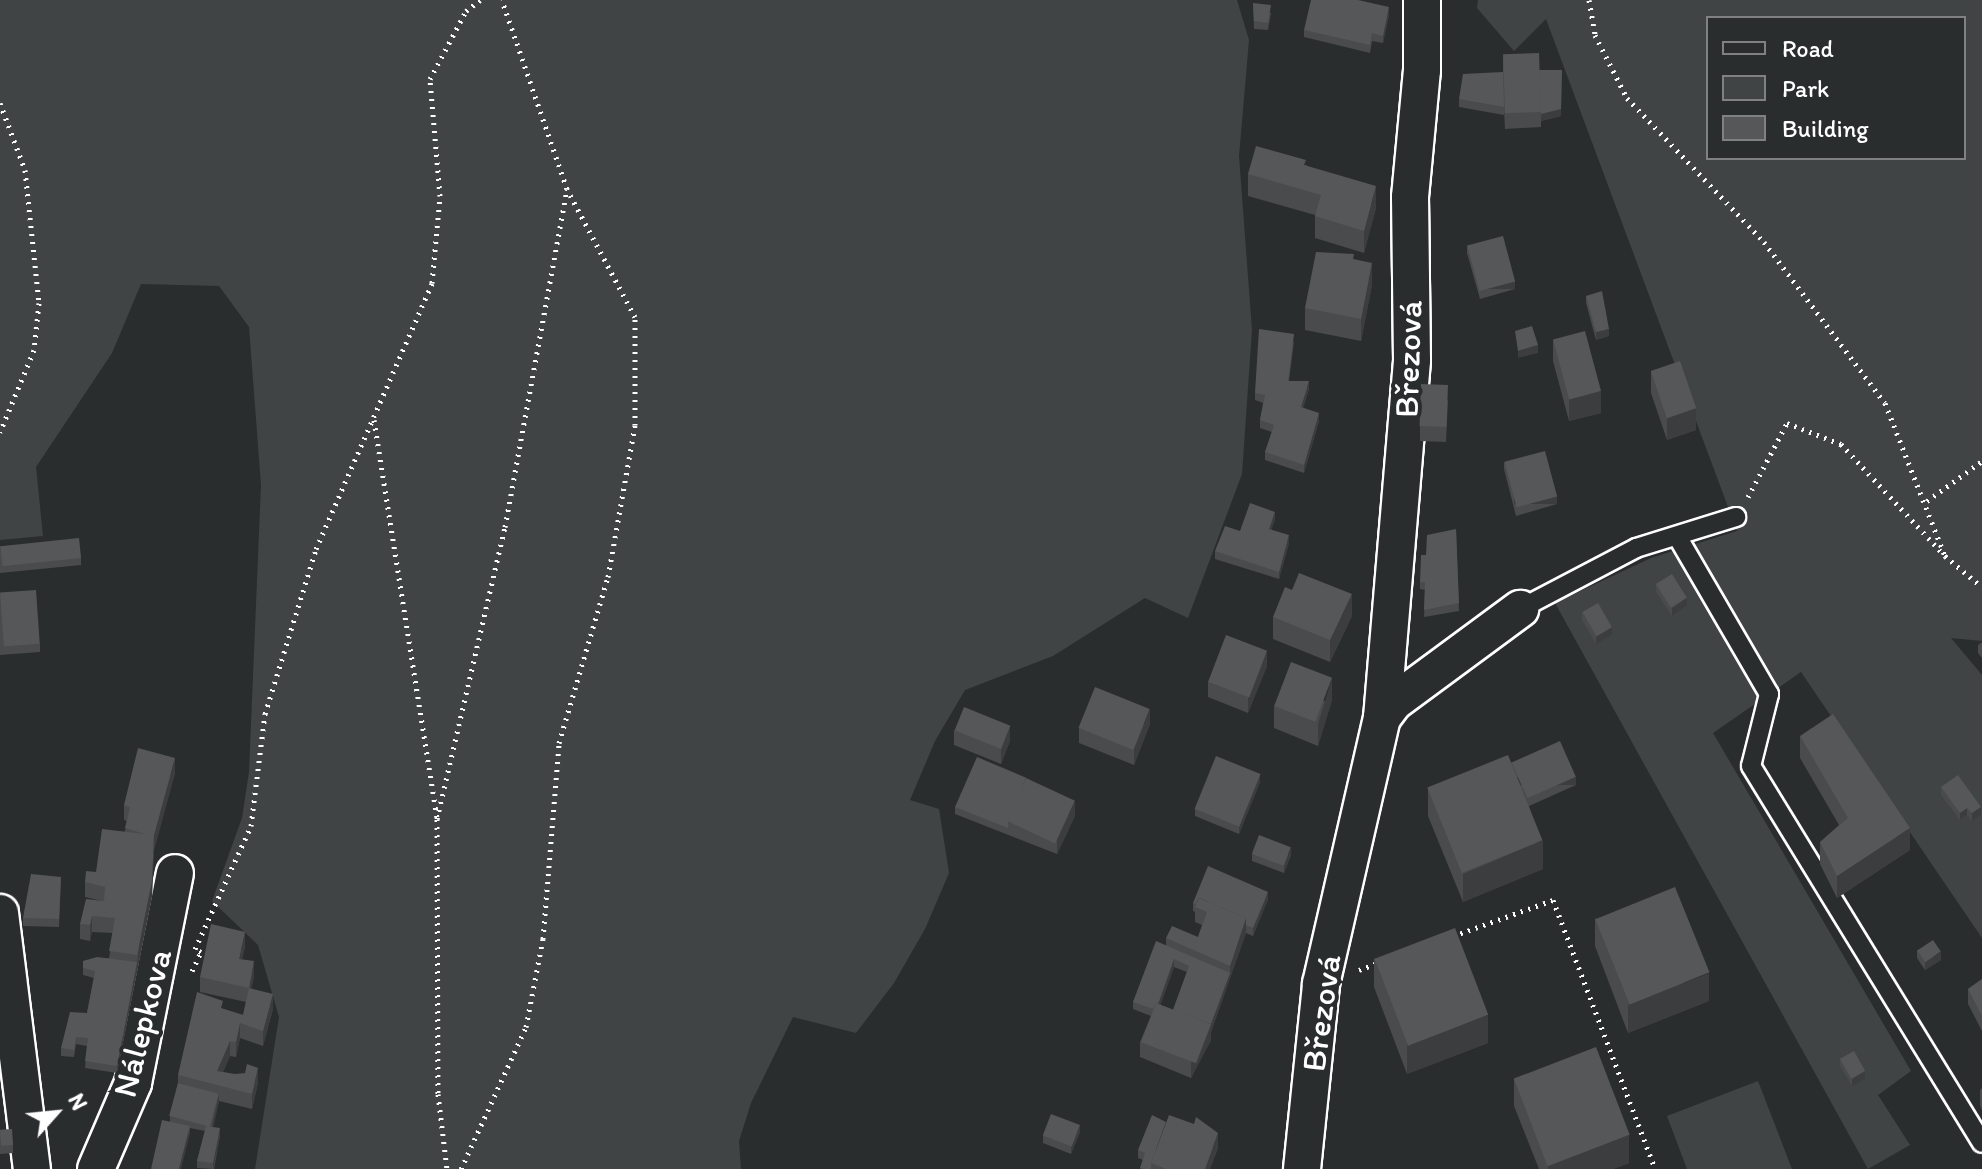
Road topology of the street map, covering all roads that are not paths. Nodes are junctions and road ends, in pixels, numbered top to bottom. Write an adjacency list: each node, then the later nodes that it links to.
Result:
1 (1422, 0): 5 (street, Březová)
2 (1736, 517): 3 (lane)
3 (1677, 536): 4 (lane); 8 (lane)
4 (1520, 609): 5 (street)
5 (1382, 718): 11 (street, Březová)
6 (175, 873): 10 (street, Nálepkova)
7 (0, 913): 9 (street)
8 (1982, 1143)
9 (32, 1169)
10 (96, 1169)
11 (1302, 1169)

